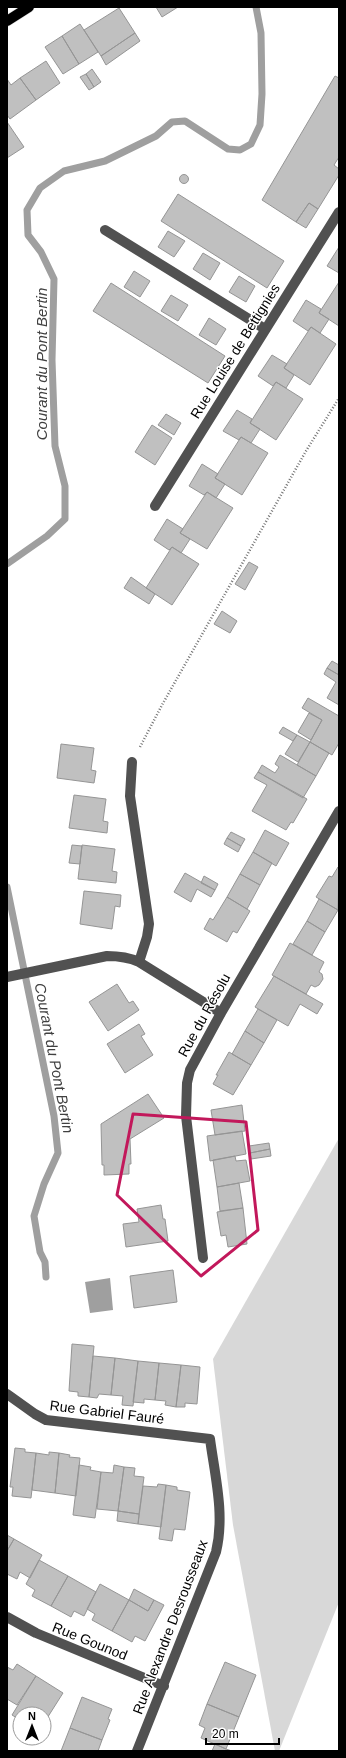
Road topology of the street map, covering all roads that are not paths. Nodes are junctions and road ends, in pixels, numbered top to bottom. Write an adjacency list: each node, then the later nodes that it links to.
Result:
1 (29, 7): 2 (main road)
2 (7, 21)
3 (339, 212): 5 (street, Rue Louise de Bettignies)
4 (105, 230): 5 (street)
5 (265, 329): 6 (street, Rue Louise de Bettignies)
6 (155, 506)
7 (132, 762): 9 (street)
8 (339, 811): 11 (street, Rue du Résolu)
9 (139, 962): 10 (street); 11 (street)
10 (7, 977)
11 (221, 1013): 12 (street, Rue du Résolu)
12 (203, 1258)
13 (7, 1394): 14 (street, Rue Gabriel Fauré)
14 (210, 1439): 16 (street, Rue Alexandre Desrousseaux)
15 (7, 1617): 16 (street, Rue Gounod)
16 (164, 1686): 17 (street, Rue Alexandre Desrousseaux)
17 (137, 1751)

